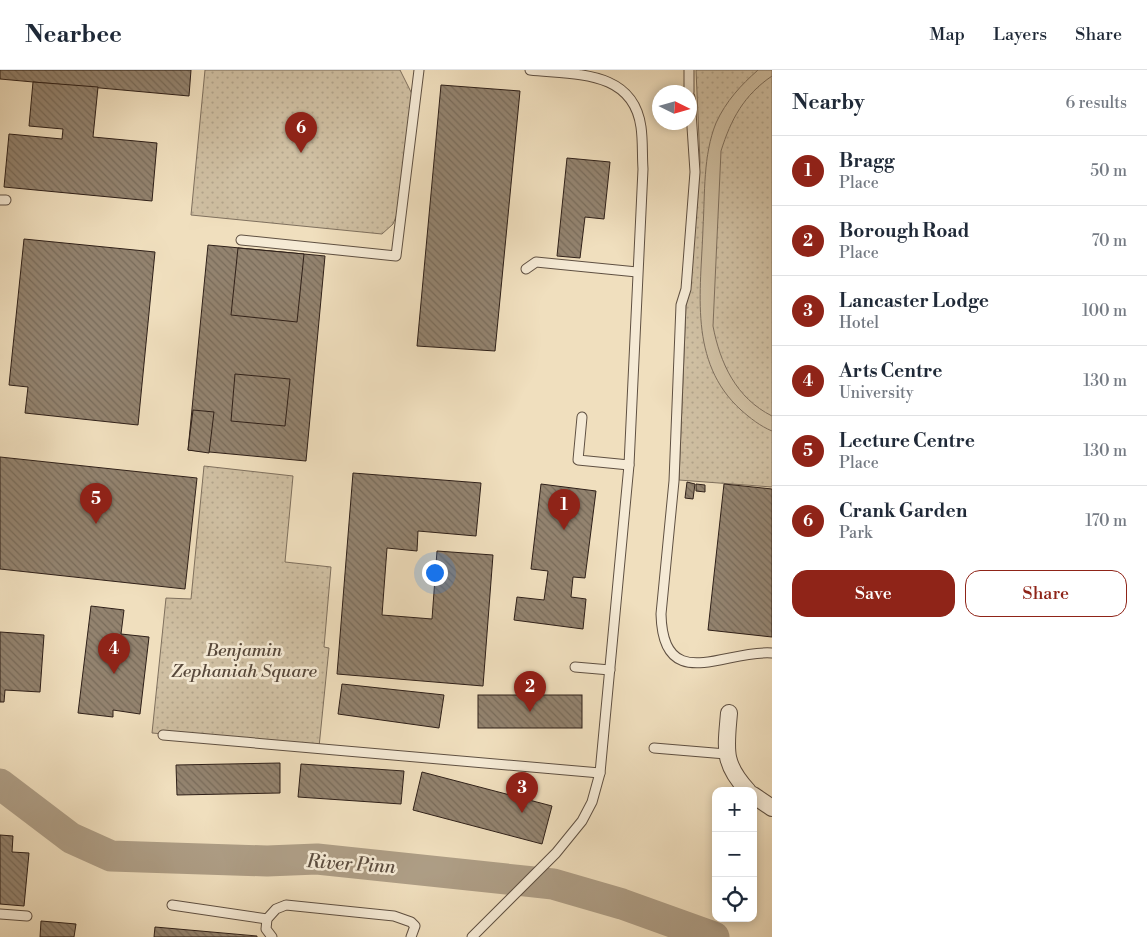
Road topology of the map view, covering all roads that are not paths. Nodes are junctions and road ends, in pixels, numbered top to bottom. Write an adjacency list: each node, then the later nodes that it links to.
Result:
1 (419, 70): 6 (lane)
2 (530, 70): 8 (lane)
3 (689, 70): 4 (lane)
4 (689, 85)
5 (692, 130): 11 (lane)
6 (241, 240)
7 (526, 269): 8 (lane)
8 (638, 272): 10 (lane)
9 (582, 417): 10 (lane)
10 (629, 465): 13 (lane)
11 (772, 653)
12 (575, 667): 13 (lane)
13 (610, 670): 18 (lane)
14 (729, 713): 17 (street)
15 (163, 735): 18 (lane)
16 (654, 748): 17 (lane)
17 (726, 754): 19 (street)
18 (600, 773): 28 (lane)
19 (745, 787)
20 (757, 798): 21 (street)
21 (772, 808)
22 (172, 905): 25 (lane)
23 (0, 914): 24 (lane)
24 (27, 916)
25 (267, 919): 26 (lane); 27 (lane)
26 (272, 937)
27 (411, 937)
28 (472, 937)

